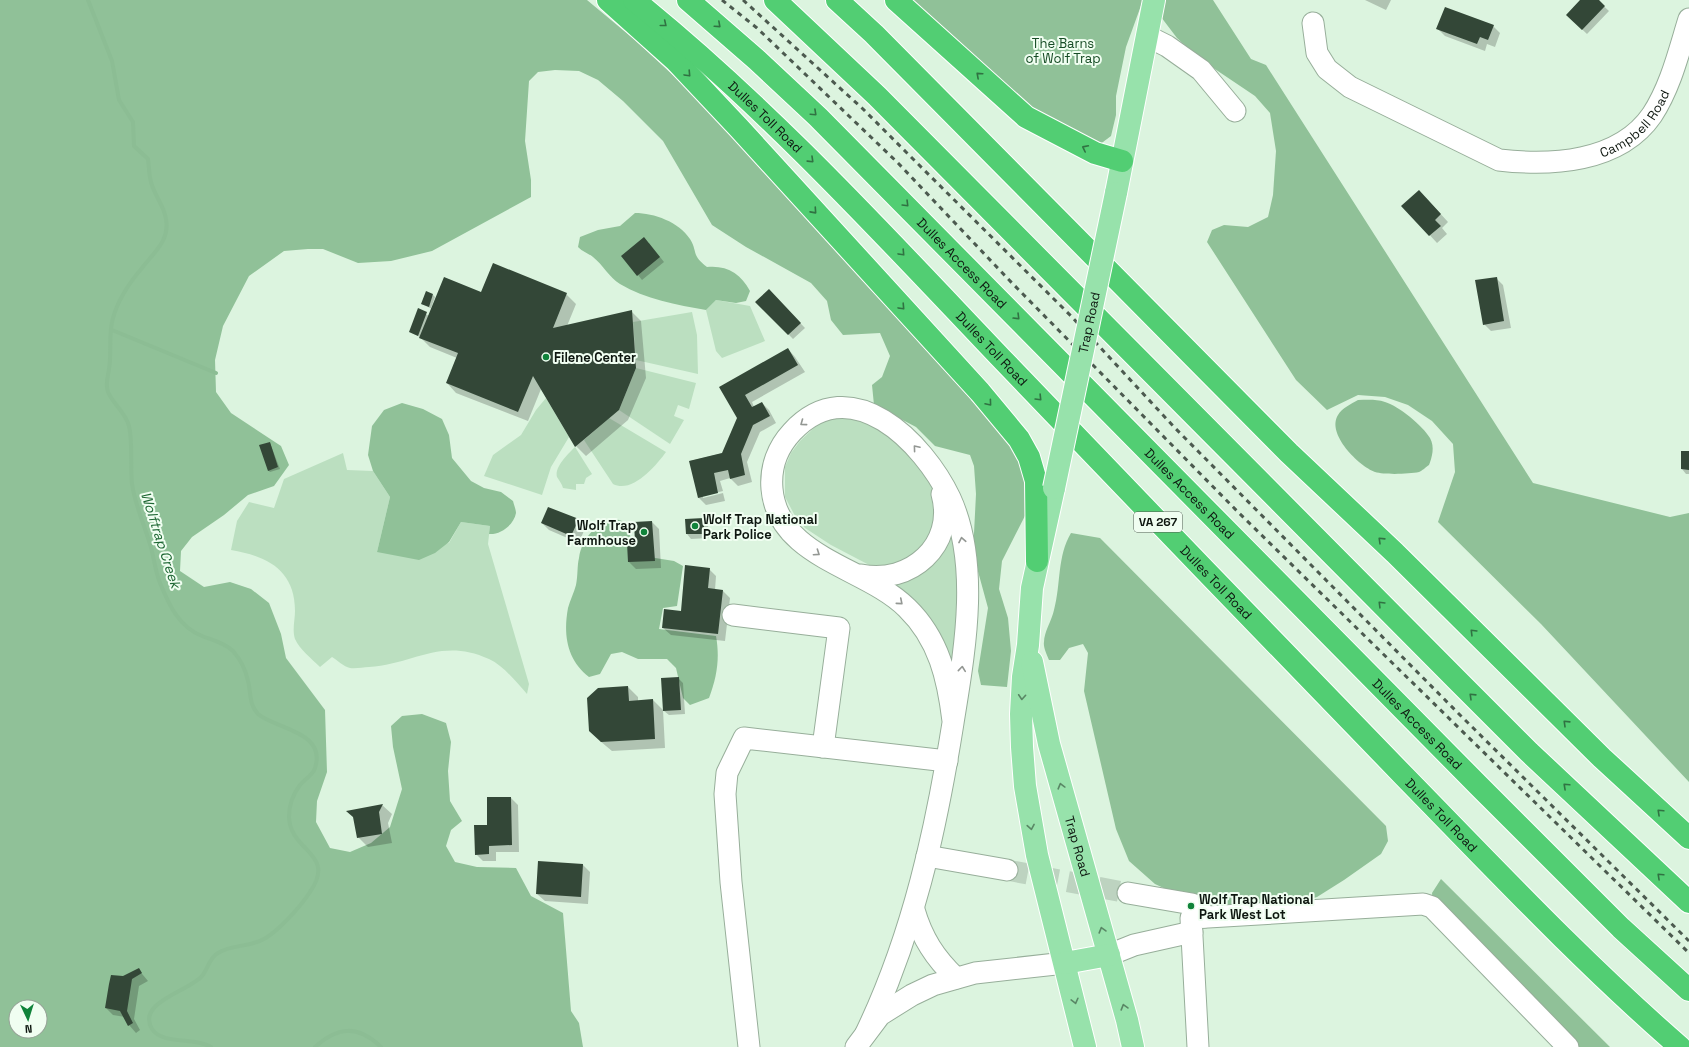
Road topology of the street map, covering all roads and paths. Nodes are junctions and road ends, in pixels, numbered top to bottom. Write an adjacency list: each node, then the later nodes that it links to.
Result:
1 (608, 0): 14 (highway, one-way to 14)
2 (634, 0): 38 (highway, Dulles Toll Road / VA 267, one-way to 38)
3 (688, 0): 31 (highway, Dulles Access Road, one-way to 31)
4 (775, 0): 25 (highway, one-way to 4)
5 (837, 0): 21 (highway, one-way to 5)
6 (896, 0): 12 (highway, one-way to 6)
7 (1154, 0): 10 (main road, Trap Road)
8 (1689, 19): 9 (street, Campbell Road)
9 (1313, 22)
10 (1147, 36): 11 (street); 12 (main road, Trap Road)
11 (1234, 111)
12 (1122, 161): 14 (main road, Trap Road, bridge)
13 (939, 480): 15 (street); 15 (street, one-way to 15); 18 (street, one-way to 13)
14 (1037, 560): 17 (main road, Trap Road)
15 (855, 574): 18 (street, one-way to 18)
16 (733, 615): 19 (street)
17 (1028, 645): 28 (main road, Trap Road, one-way to 17); 29 (main road, Trap Road, one-way to 29)
18 (953, 721): 20 (street)
19 (823, 747): 20 (street); 33 (street)
20 (947, 761): 22 (street)
21 (1689, 838)
22 (927, 856): 23 (street); 26 (street)
23 (1008, 870)
24 (1128, 893): 27 (street)
25 (1689, 902)
26 (914, 910): 30 (street); 32 (street)
27 (1198, 924): 28 (street); 36 (street); 37 (street)
28 (1109, 955): 29 (main road); 35 (main road, Trap Road, one-way to 28)
29 (1065, 963): 30 (street); 34 (main road, Trap Road, one-way to 34)
30 (956, 978): 32 (street)
31 (1689, 990)
32 (861, 1040)
33 (749, 1047)
34 (1086, 1047)
35 (1133, 1047)
36 (1198, 1047)
37 (1568, 1047)
38 (1680, 1047)

